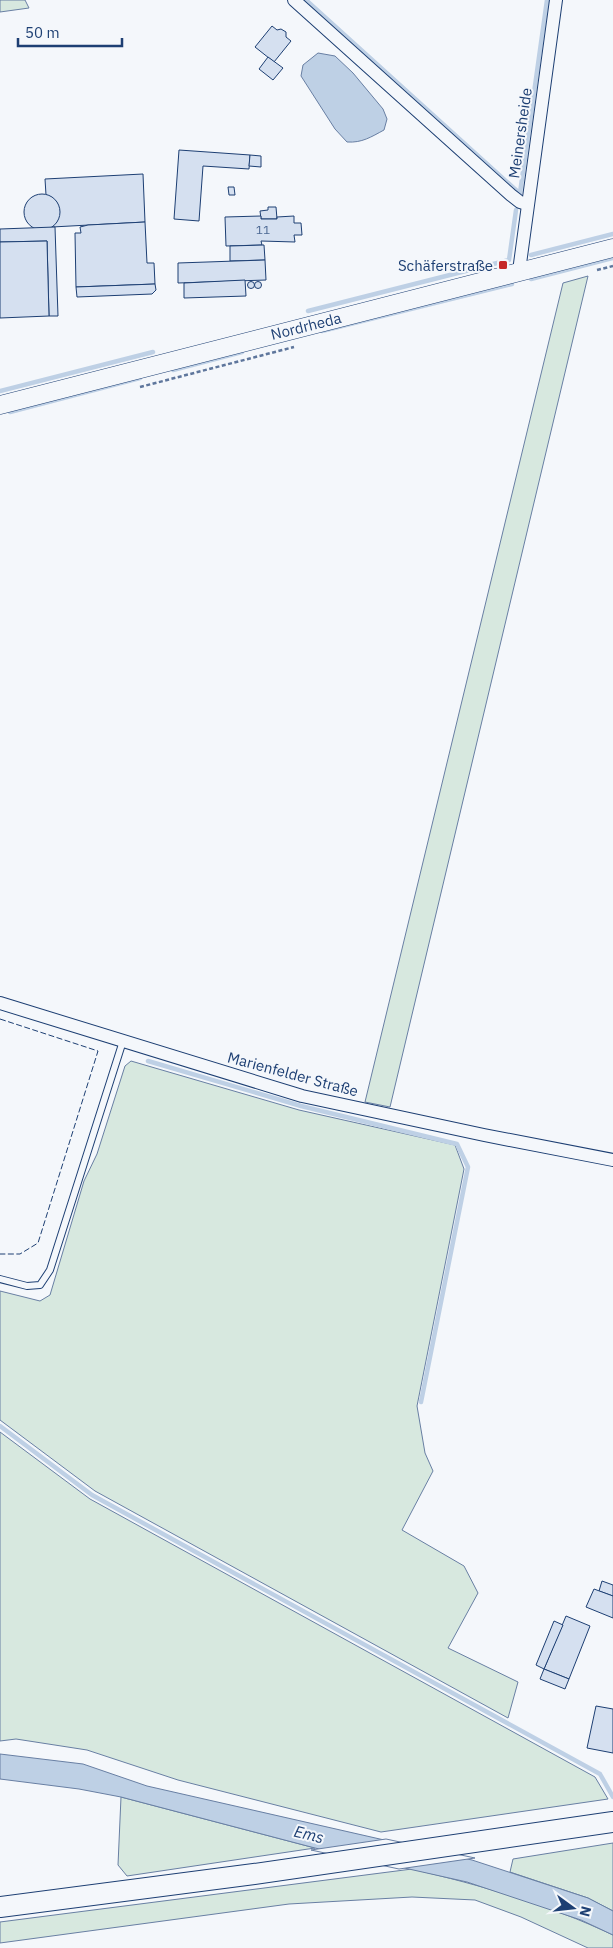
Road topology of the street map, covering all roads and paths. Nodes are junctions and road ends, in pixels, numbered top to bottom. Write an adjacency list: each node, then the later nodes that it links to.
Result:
1 (294, 0): 3 (street)
2 (556, 0): 3 (street, Meinersheide)
3 (527, 204): 5 (street, Meinersheide)
4 (613, 248): 5 (main road, Nordrheda)
5 (519, 271): 6 (main road, Nordrheda)
6 (0, 404)
7 (0, 1003): 8 (street, Marienfelder Straße)
8 (123, 1041): 9 (street, Marienfelder Straße); 10 (lane)
9 (613, 1160)
10 (0, 1279)
11 (613, 1822): 12 (main road)
12 (0, 1907)

